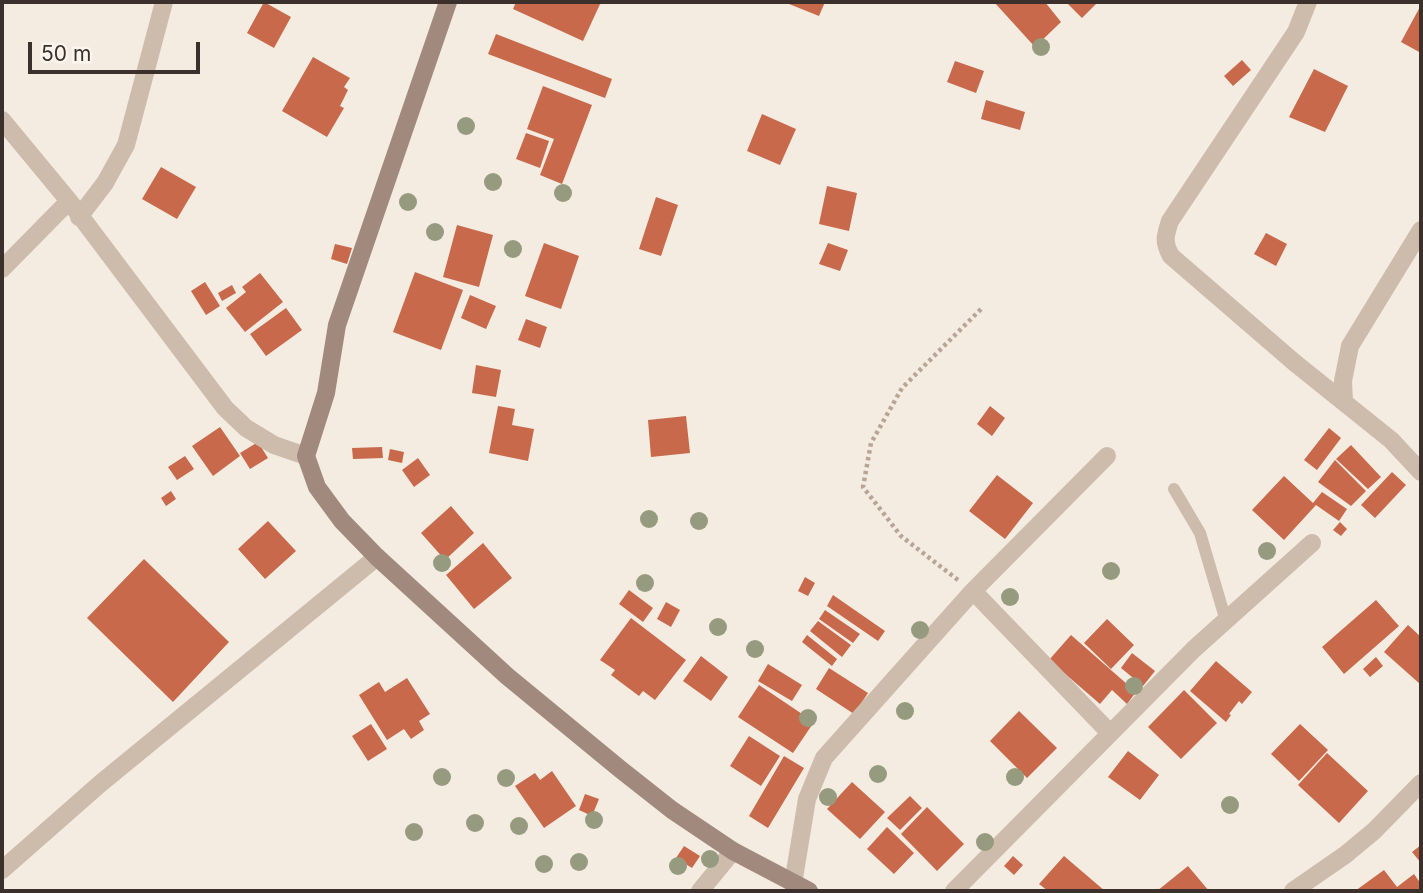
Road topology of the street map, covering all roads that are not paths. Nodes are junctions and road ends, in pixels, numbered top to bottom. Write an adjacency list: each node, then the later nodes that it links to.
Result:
1 (164, 2): 6 (street)
2 (448, 2): 10 (main road)
3 (1308, 2): 9 (street)
4 (2, 120): 5 (street)
5 (69, 201): 6 (street); 8 (street)
6 (79, 217): 10 (street)
7 (1421, 230): 9 (street)
8 (2, 269)
9 (1343, 402): 12 (street)
10 (306, 456): 15 (main road)
11 (1107, 456): 16 (street)
12 (1421, 472)
13 (1174, 489): 17 (lane)
14 (1312, 543): 17 (street)
15 (377, 557): 20 (main road); 21 (street)
16 (973, 591): 18 (street); 22 (street)
17 (1226, 621): 18 (street)
18 (1110, 733): 24 (street)
19 (1421, 783): 25 (street)
20 (733, 851): 22 (main road); 23 (street)
21 (2, 870)
22 (801, 888)
23 (700, 891)
24 (954, 891)
25 (1293, 891)

